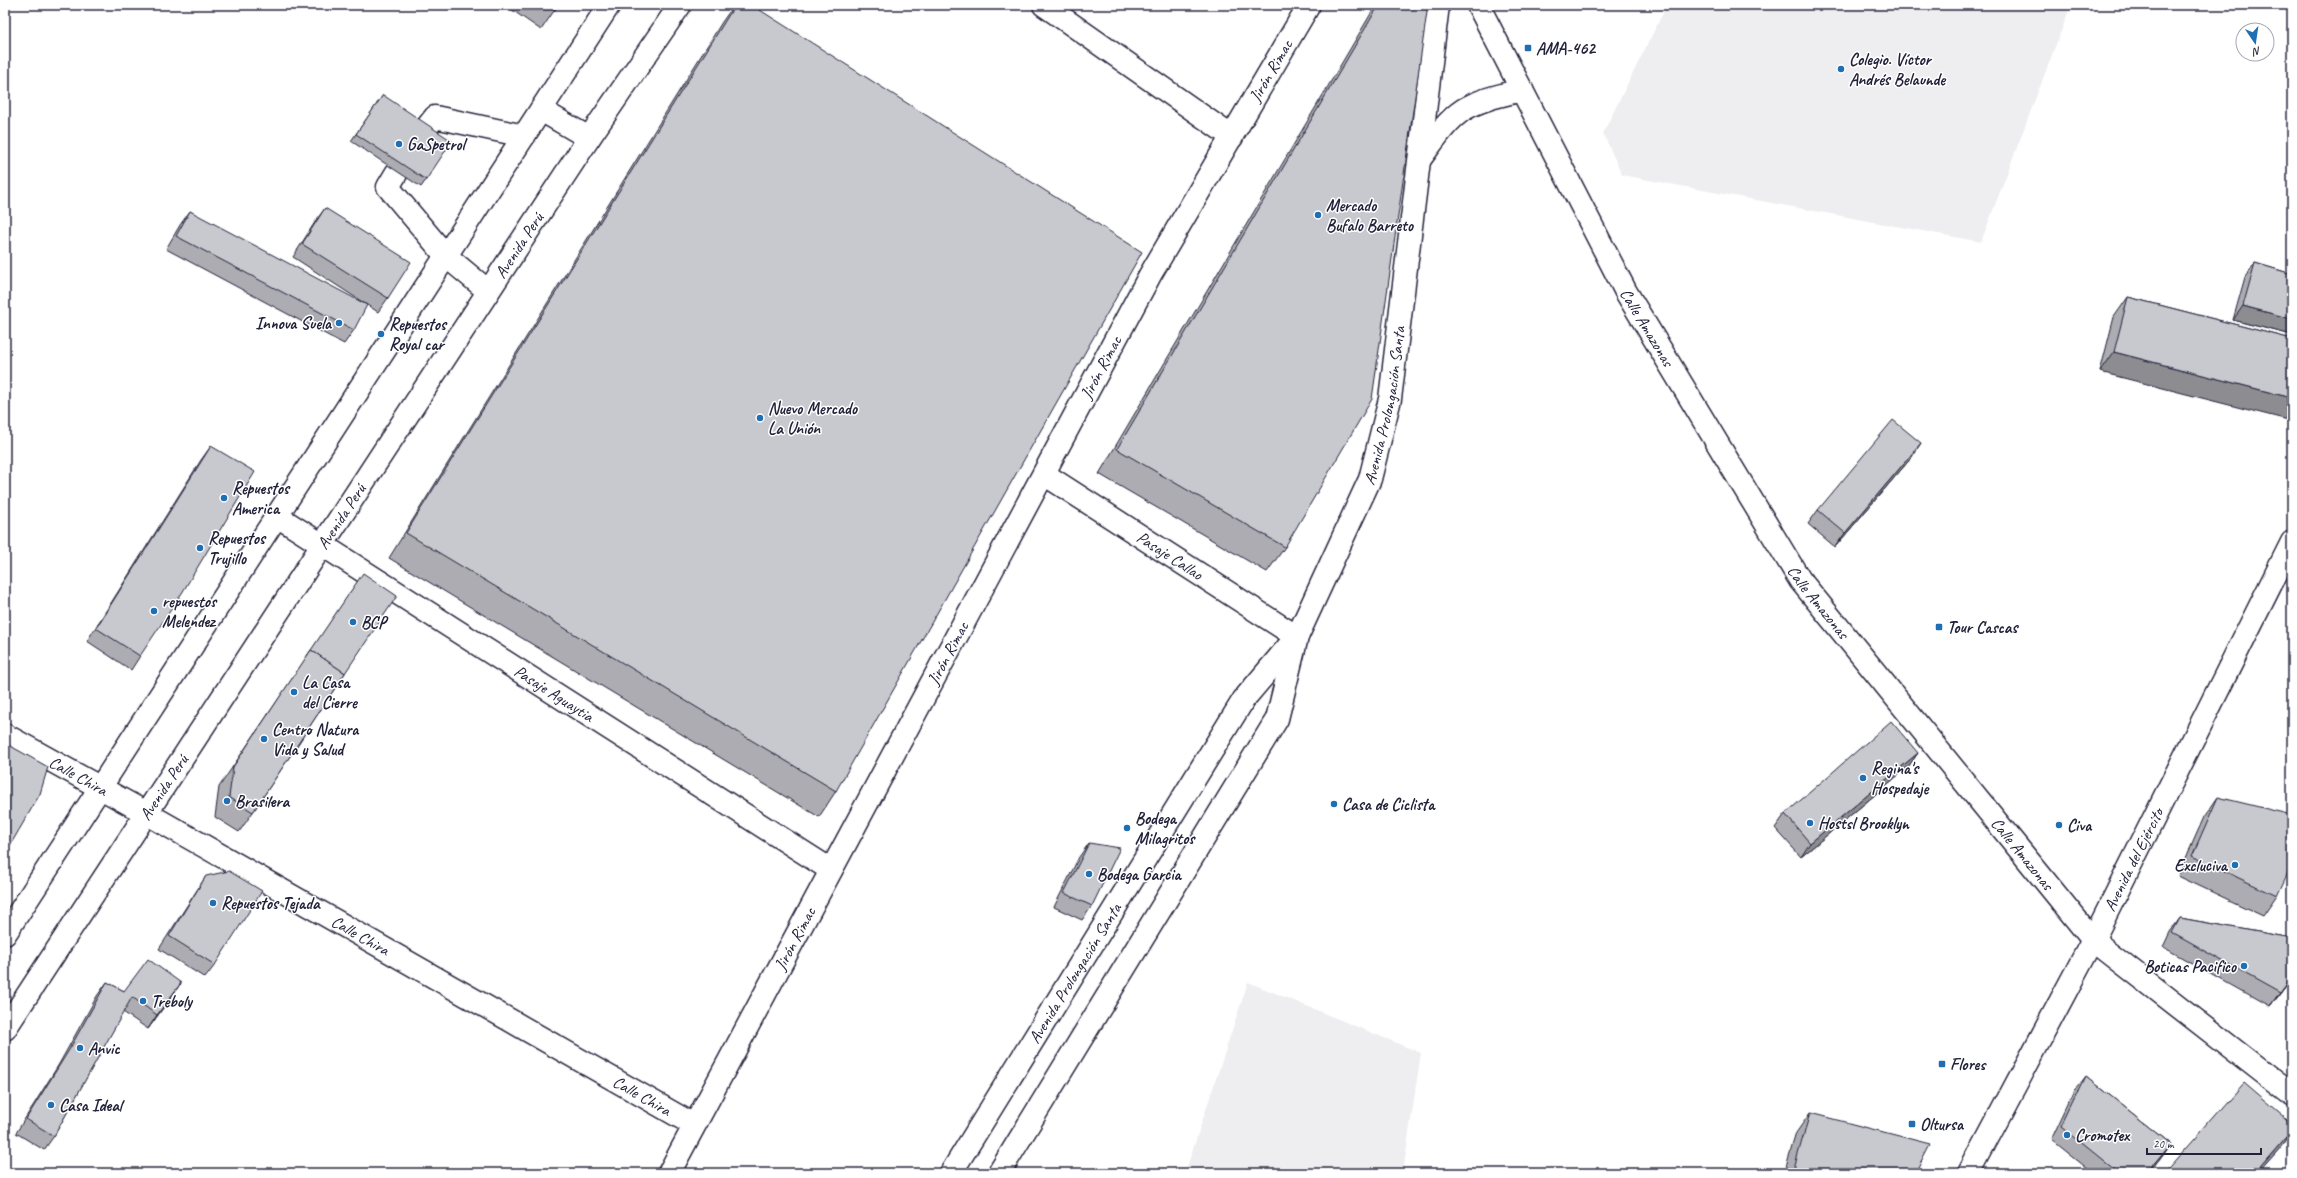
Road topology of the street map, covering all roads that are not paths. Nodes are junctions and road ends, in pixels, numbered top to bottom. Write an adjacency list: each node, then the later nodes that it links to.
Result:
1 (609, 5): 8 (street)
2 (680, 5): 12 (street, Avenida Perú)
3 (1044, 5): 11 (street)
4 (1308, 5): 11 (street, Jirón Rimac)
5 (1438, 5): 13 (street, Avenida Prolongación Santa)
6 (1478, 5): 7 (street, Calle Amazonas)
7 (1522, 90): 13 (street); 29 (street, Calle Amazonas)
8 (541, 110): 10 (street); 12 (street)
9 (423, 132): 10 (street)
10 (524, 136): 15 (street)
11 (1232, 137): 17 (street, Jirón Rimac)
12 (589, 138): 18 (street, Avenida Perú)
13 (1420, 159): 23 (street, Avenida Prolongación Santa)
14 (397, 172): 15 (street)
15 (446, 256): 18 (street); 20 (street)
16 (1131, 262): 17 (street)
17 (1150, 275): 19 (street, Jirón Rimac)
18 (488, 292): 22 (street, Avenida Perú)
19 (1044, 474): 23 (street, Pasaje Callao); 27 (street, Jirón Rimac)
20 (277, 516): 22 (street, Pasaje Aguaytia); 25 (street)
21 (2292, 542): 29 (street, Avenida del Ejército)
22 (322, 545): 26 (street, Avenida Perú); 27 (street, Pasaje Aguaytia)
23 (1297, 637): 34 (street, Avenida Prolongación Santa); 35 (street, Avenida Prolongación Santa)
24 (5, 735): 25 (street, Calle Chira)
25 (99, 789): 26 (street, Calle Chira); 28 (street)
26 (146, 813): 30 (street, Avenida Perú); 32 (street, Calle Chira)
27 (831, 870): 32 (street, Jirón Rimac)
28 (5, 934)
29 (2093, 940): 31 (street, Calle Amazonas); 36 (street, Avenida del Ejército)
30 (5, 1029)
31 (2292, 1095)
32 (694, 1125): 33 (street, Jirón Rimac)
33 (669, 1173)
34 (951, 1173)
35 (999, 1173)
36 (1969, 1173)

